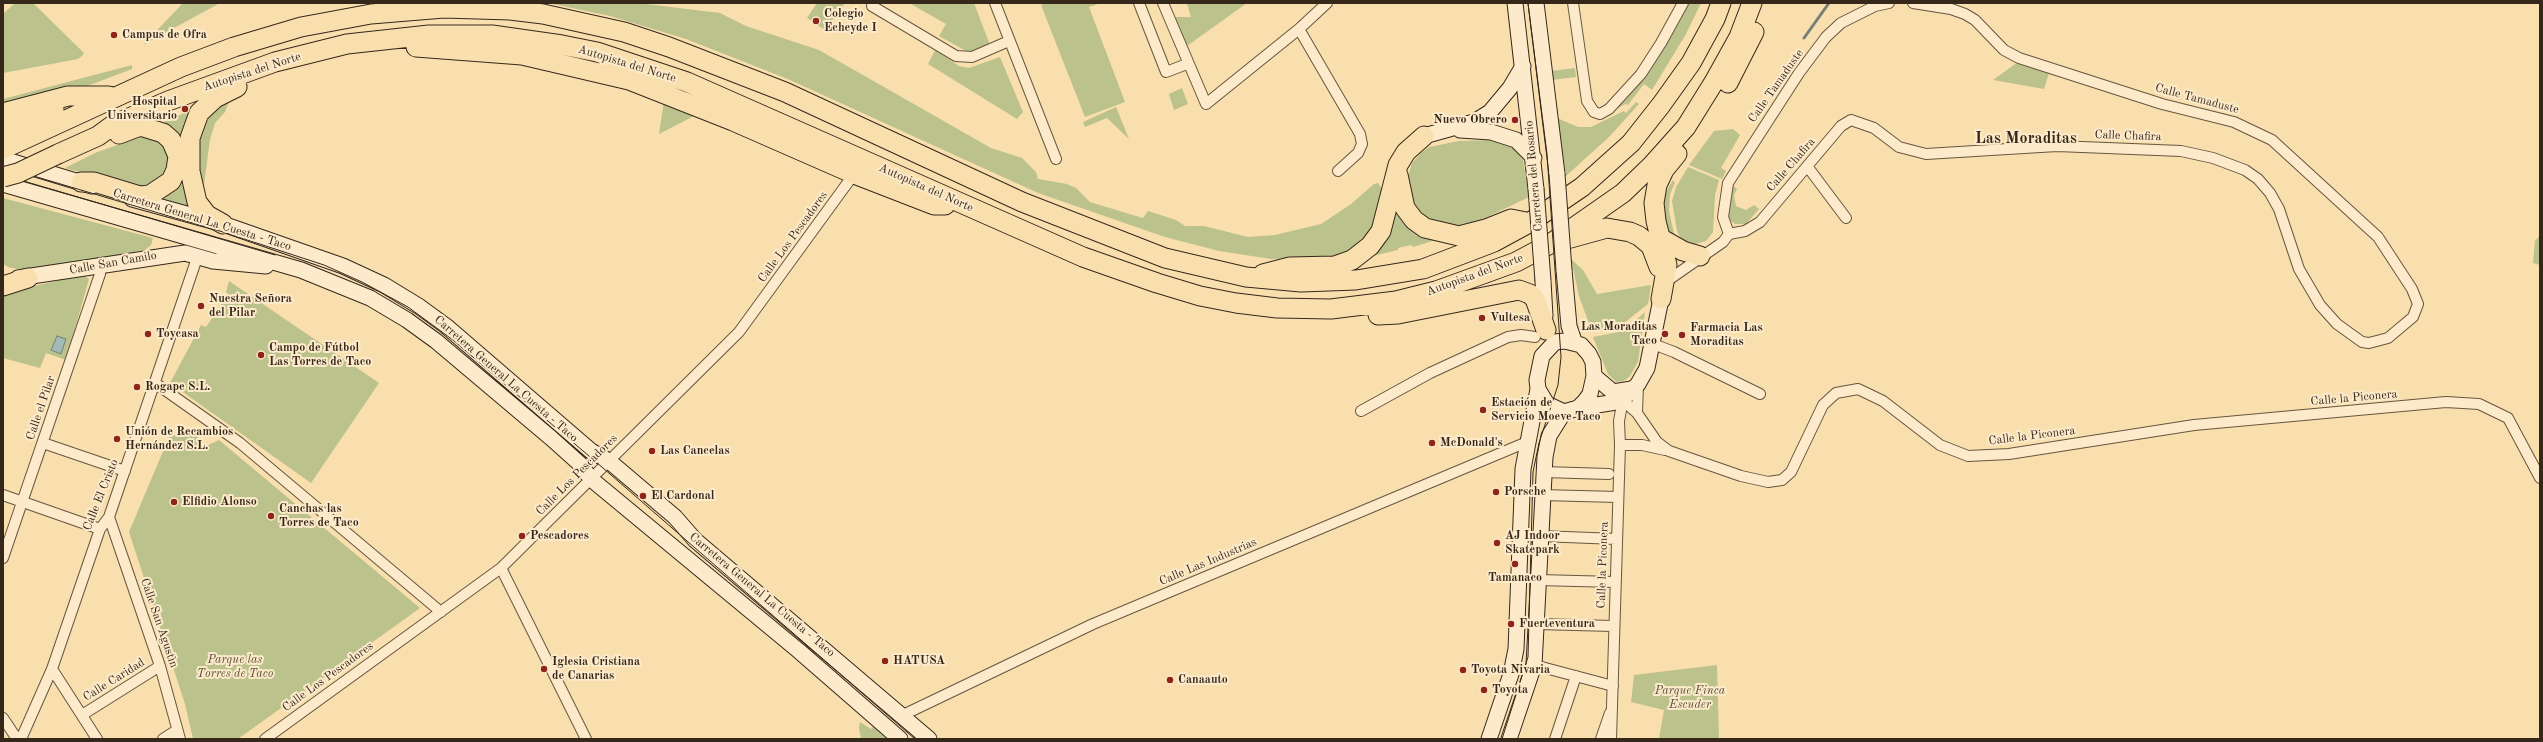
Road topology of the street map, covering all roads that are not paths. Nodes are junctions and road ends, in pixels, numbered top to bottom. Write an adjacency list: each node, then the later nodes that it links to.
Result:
1 (423, 3): 16 (highway)
2 (995, 3): 18 (street)
3 (1139, 3): 21 (street)
4 (1163, 3): 21 (street)
5 (1327, 3): 17 (street)
6 (1515, 3): 22 (main road, Carretera del Rosario)
7 (1536, 3): 62 (main road, Carretera del Rosario, bridge)
8 (1573, 3): 9 (street)
9 (1683, 3)
10 (1721, 3): 44 (highway, Autopista del Norte)
11 (1752, 3): 48 (highway, Autopista del Norte)
12 (1760, 3): 47 (highway)
13 (1889, 3): 46 (street, Calle Tamaduste)
14 (1913, 3): 59 (street, Calle Tamaduste)
15 (872, 6): 18 (street)
16 (444, 8): 23 (highway, Autopista del Norte); 54 (highway, Autopista del Norte)
17 (1299, 29): 21 (street); 37 (street)
18 (1009, 41): 34 (street)
19 (347, 44): 20 (highway, Autopista del Norte); 38 (highway); 42 (highway, Autopista del Norte)
20 (275, 62): 29 (highway, Autopista del Norte); 45 (highway)
21 (1188, 64)
22 (1523, 66): 27 (main road); 32 (main road, Carretera del Rosario)
23 (116, 95): 24 (highway); 26 (highway, Autopista del Norte)
24 (80, 96): 25 (highway); 26 (highway)
25 (3, 113)
26 (43, 122): 28 (highway); 31 (highway, Autopista del Norte)
27 (1452, 129): 30 (main road); 32 (main road)
28 (3, 133)
29 (98, 136): 39 (highway, Autopista del Norte, bridge); 40 (highway)
30 (1424, 136): 35 (highway)
31 (3, 149)
32 (1534, 158): 61 (main road, Carretera del Rosario, bridge)
33 (3, 159): 40 (main road, Carretera General La Cuesta - Taco)
34 (1056, 159)
35 (1398, 165): 44 (highway); 54 (highway)
36 (1807, 166): 43 (street); 46 (street, Calle Chafira); 59 (street, Calle Chafira)
37 (1338, 171)
38 (854, 174): 42 (highway); 78 (street, Calle Los Pescadores)
39 (8, 178): 41 (highway, Autopista del Norte); 52 (main road, Carretera General La Cuesta - Taco)
40 (81, 182): 45 (main road, Carretera General La Cuesta - Taco)
41 (3, 188)
42 (962, 204): 60 (highway, Autopista del Norte)
43 (1846, 218)
44 (1529, 223): 54 (highway, Autopista del Norte)
45 (222, 224): 78 (main road, Carretera General La Cuesta - Taco)
46 (1730, 234): 49 (street)
47 (1660, 238): 49 (highway); 58 (highway)
48 (1550, 244): 58 (highway); 60 (highway, Autopista del Norte)
49 (1700, 256): 58 (street)
50 (196, 258): 51 (main road, Calle San Camilo); 52 (main road, Calle San Camilo); 66 (street, Calle El Cristo)
51 (100, 265): 55 (main road, Calle San Camilo); 75 (street, Calle el Pilar)
52 (301, 270): 83 (main road, Carretera General La Cuesta - Taco)
53 (3, 272): 55 (highway)
54 (1246, 277)
55 (28, 278): 56 (main road, Calle San Camilo); 57 (highway)
56 (3, 279)
57 (3, 286)
58 (1665, 290): 63 (main road)
59 (2418, 304)
60 (1331, 309): 61 (highway)
61 (1540, 333): 64 (main road, Carretera del Rosario); 71 (street)
62 (1574, 341): 64 (main road); 65 (main road)
63 (1653, 344): 68 (main road); 69 (street)
64 (1546, 350): 67 (main road)
65 (1594, 376): 68 (main road); 70 (main road)
66 (155, 383): 79 (street, Calle El Cristo); 96 (street)
67 (1538, 389): 72 (main road); 74 (main road)
68 (1625, 393): 70 (main road); 73 (street, Calle la Piconera); 73 (street); 76 (street, Calle la Piconera)
69 (1760, 394)
70 (1578, 408): 72 (main road)
71 (1361, 411)
72 (1564, 412): 80 (main road)
73 (1637, 413): 77 (street, Calle la Piconera)
74 (1527, 442): 106 (street, Calle Las Industrias); 117 (main road)
75 (43, 443): 79 (street); 87 (street, Calle el Pilar)
76 (1620, 445): 77 (street, Calle la Piconera); 86 (street, Calle la Piconera)
77 (1669, 451): 82 (street, Calle la Piconera)
78 (609, 461): 83 (street, Calle Los Pescadores); 106 (main road, Carretera General La Cuesta - Taco)
79 (125, 471): 88 (street, Calle El Cristo)
80 (1543, 472): 81 (street); 84 (main road)
81 (1610, 474)
82 (2540, 478)
83 (591, 479): 93 (street, Calle Los Pescadores); 115 (main road, Carretera General La Cuesta - Taco)
84 (1541, 495): 86 (street); 90 (main road)
85 (3, 496): 87 (street)
86 (1618, 497): 91 (street, Calle la Piconera)
87 (22, 502): 89 (street); 92 (street, Calle el Pilar)
88 (109, 517): 89 (street, Calle El Cristo); 100 (street, Calle San Agustìn)
89 (100, 529): 101 (street, Calle El Cristo)
90 (1540, 536): 91 (street); 94 (main road)
91 (1617, 539): 95 (street, Calle la Piconera)
92 (3, 558)
93 (501, 568): 96 (street, Calle Los Pescadores); 114 (street)
94 (1538, 580): 95 (street); 97 (main road)
95 (1615, 582): 98 (street, Calle la Piconera)
96 (442, 612): 113 (street, Calle Los Pescadores)
97 (1537, 624): 98 (street); 99 (main road)
98 (1613, 626): 103 (street, Calle la Piconera)
99 (1534, 665): 102 (street); 118 (main road)
100 (160, 666): 105 (street, Calle Caridad); 108 (street, Calle San Agustìn)
101 (52, 668): 105 (street); 110 (street, Calle El Cristo)
102 (1576, 676): 103 (street); 119 (street)
103 (1613, 686): 104 (street, Calle la Piconera)
104 (1613, 703): 120 (street); 121 (street, Calle la Piconera)
105 (82, 715): 111 (street)
106 (903, 715): 116 (main road, Carretera General La Cuesta - Taco)
107 (3, 718): 109 (street)
108 (179, 734): 112 (street)
109 (12, 737)
110 (21, 739)
111 (97, 739)
112 (163, 739)
113 (266, 739)
114 (586, 739)
115 (900, 739)
116 (929, 739)
117 (1489, 739)
118 (1509, 739)
119 (1555, 739)
120 (1601, 739)
121 (1611, 739)

